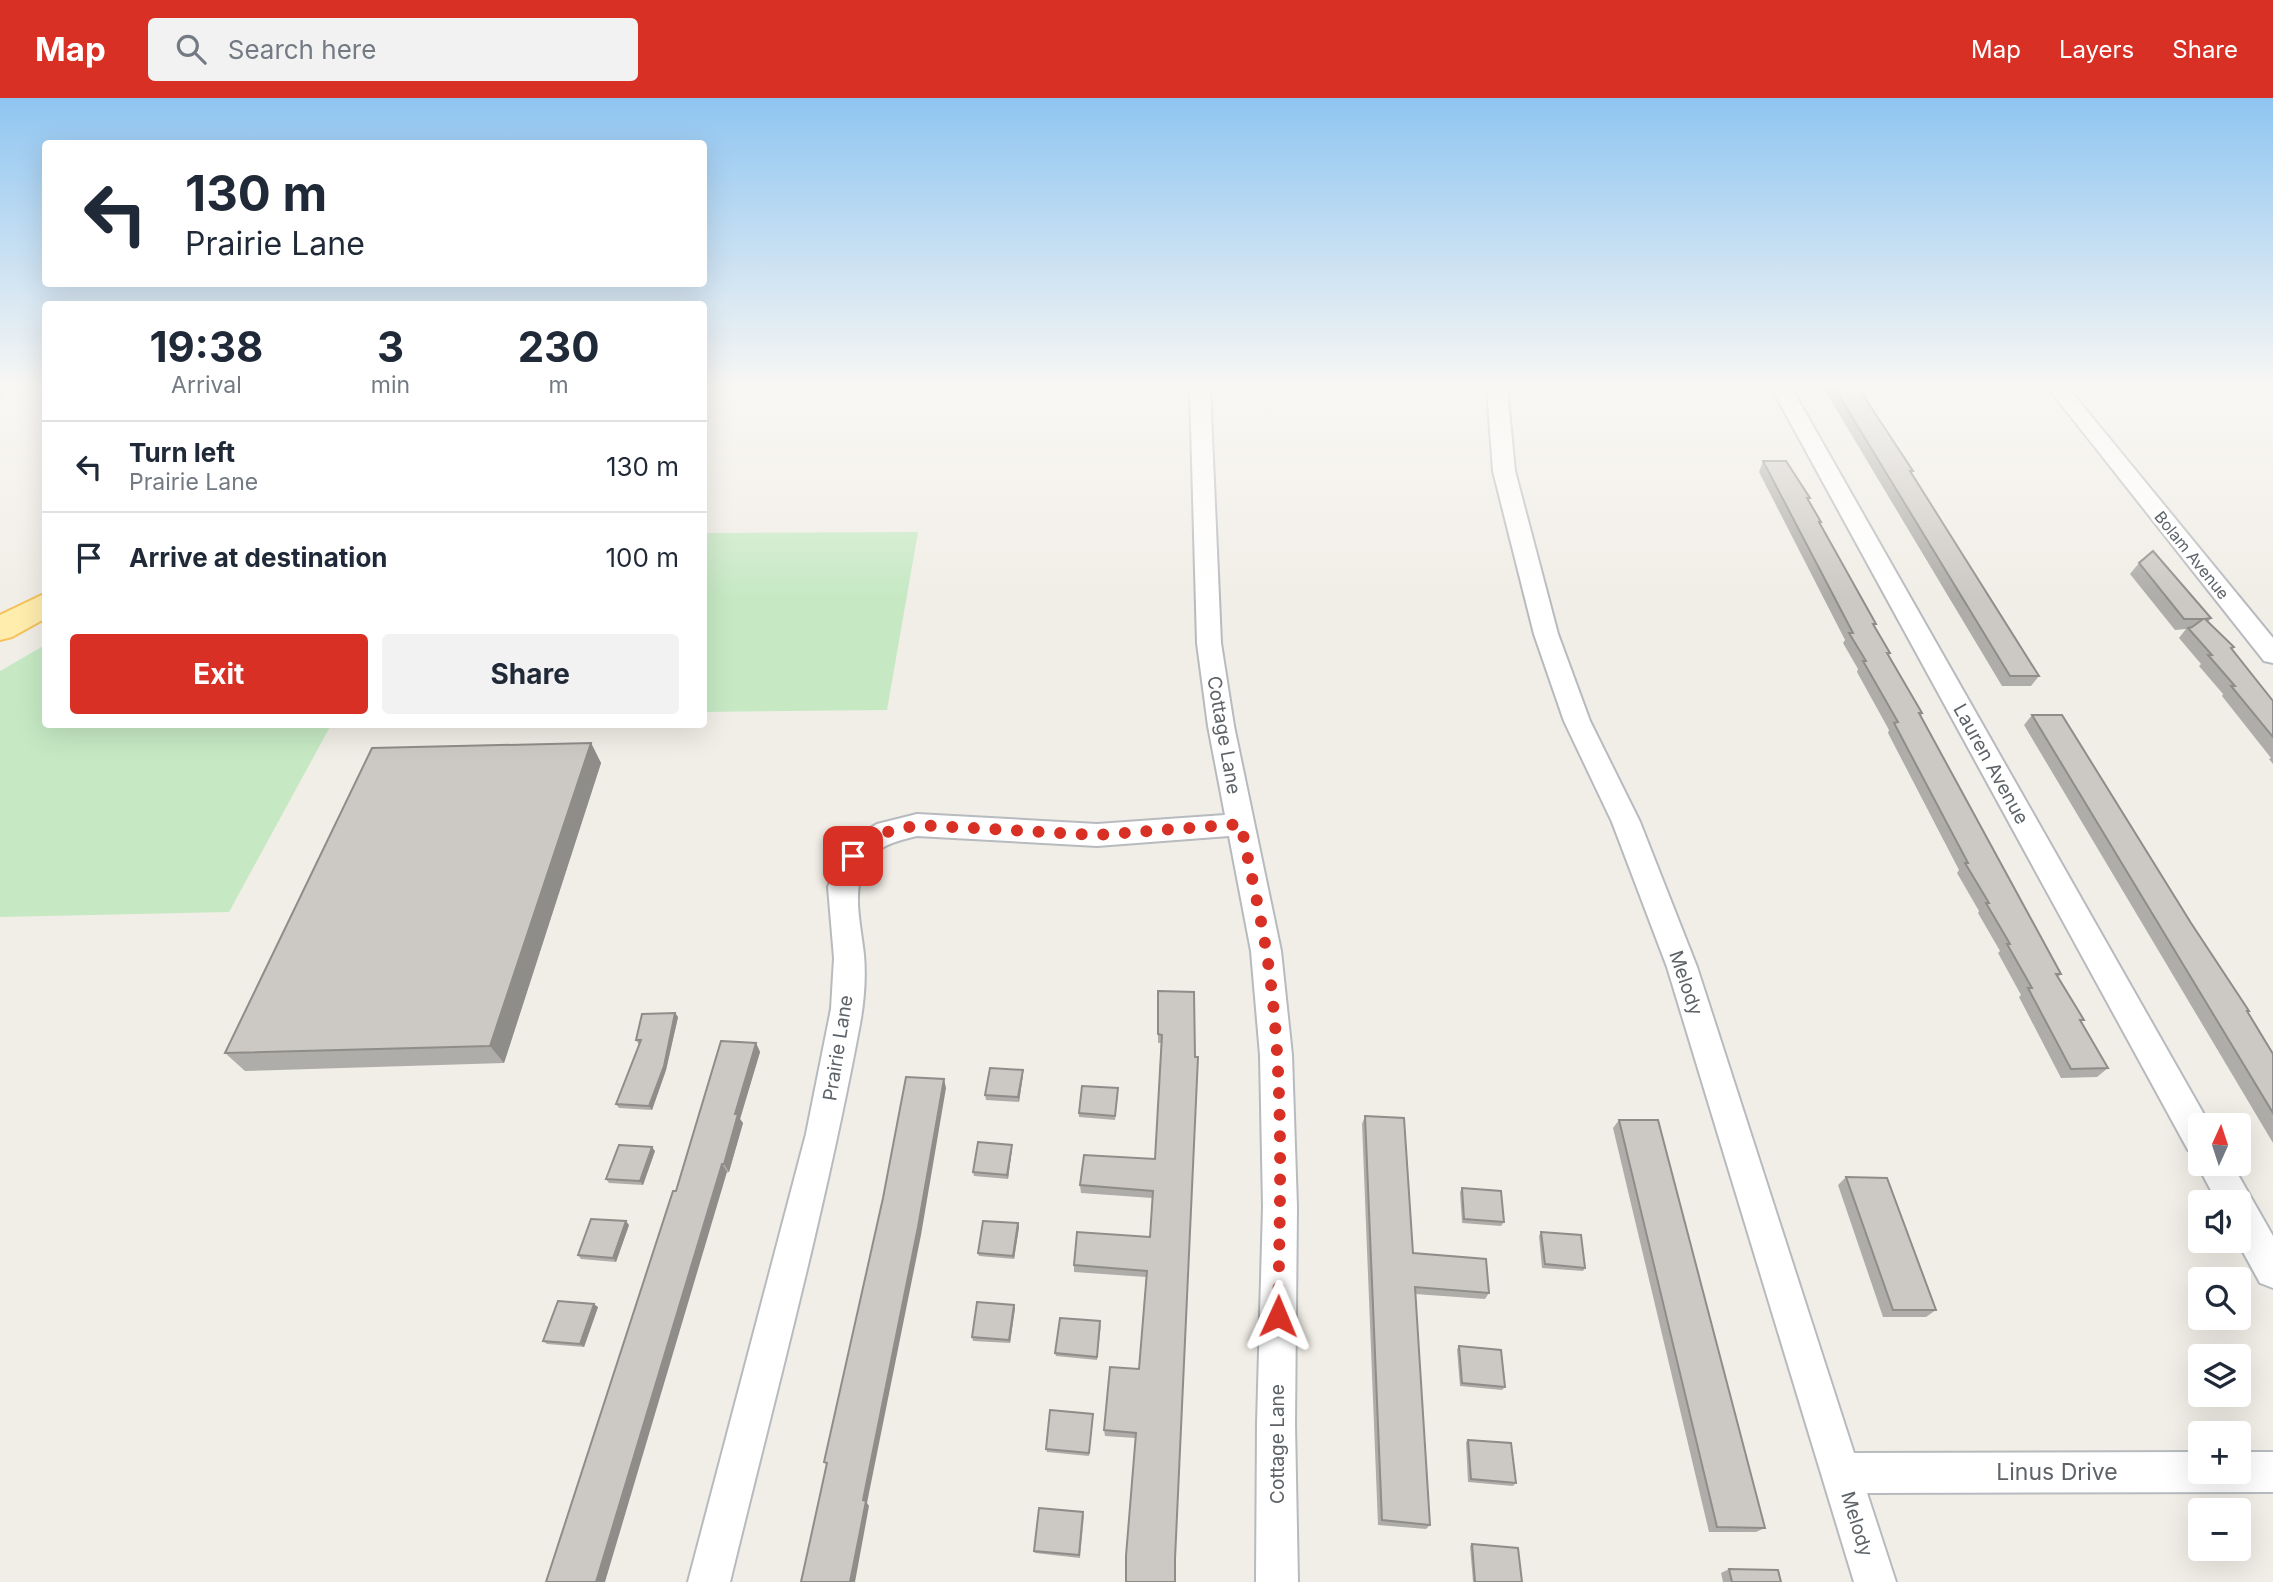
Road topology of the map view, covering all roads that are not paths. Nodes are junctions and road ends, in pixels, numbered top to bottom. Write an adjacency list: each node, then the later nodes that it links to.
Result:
1 (1202, 458): 8 (street, Cottage Lane)
2 (1503, 458): 13 (street, Melody)
3 (1821, 458): 9 (street, Lauren Avenue)
4 (2115, 458): 7 (street, Bolam Avenue)
5 (42, 606): 6 (main road)
6 (0, 629)
7 (2273, 655)
8 (1241, 824): 14 (street, Prairie Lane); 15 (street, Cottage Lane)
9 (2188, 1117)
10 (2251, 1231): 11 (street)
11 (2273, 1270)
12 (2273, 1472): 13 (street, Linus Drive)
13 (1842, 1473): 16 (street, Melody)
14 (709, 1582)
15 (1277, 1582)
16 (1875, 1582)

